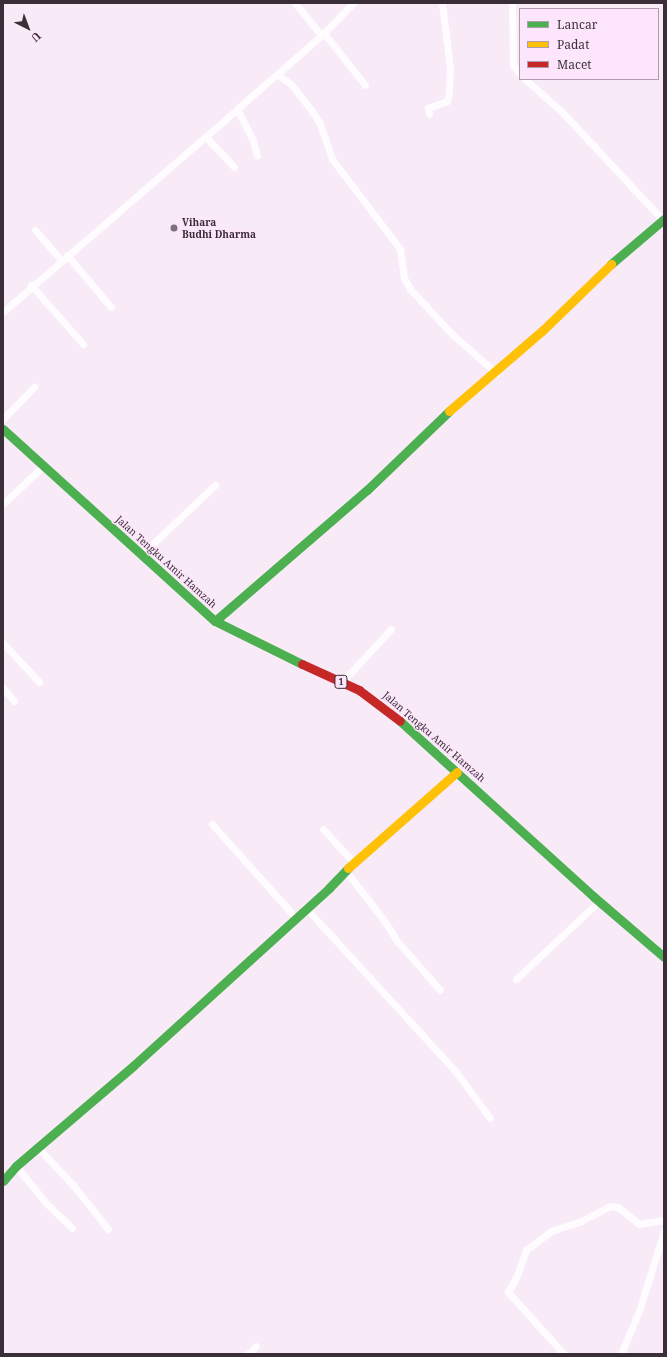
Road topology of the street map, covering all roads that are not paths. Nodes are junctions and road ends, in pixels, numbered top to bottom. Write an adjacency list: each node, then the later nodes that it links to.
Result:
1 (295, 3): 5 (street)
2 (353, 3): 5 (street)
3 (442, 3): 11 (street)
4 (512, 3): 6 (street)
5 (322, 34): 7 (street); 9 (street)
6 (519, 73)
7 (277, 74): 10 (street); 22 (street)
8 (526, 80): 15 (street)
9 (365, 84)
10 (237, 110): 12 (street); 13 (street)
11 (429, 114)
12 (206, 137): 14 (street); 17 (street)
13 (257, 155)
14 (234, 167)
15 (664, 219): 22 (main road)
16 (35, 230): 17 (street)
17 (64, 257): 18 (street); 19 (street)
18 (31, 285): 20 (street); 21 (street)
19 (111, 307)
20 (3, 312)
21 (83, 344)
22 (496, 373): 30 (main road)
23 (34, 387): 24 (street)
24 (3, 419)
25 (3, 429): 26 (main road, Jalan Tengku Amir Hamzah / 1)
26 (43, 466): 28 (street); 29 (main road, Jalan Tengku Amir Hamzah / 1)
27 (215, 485): 29 (street)
28 (3, 504)
29 (141, 555): 30 (main road, Jalan Tengku Amir Hamzah / 1)
30 (215, 621): 34 (main road, Jalan Tengku Amir Hamzah / 1)
31 (391, 629): 34 (street)
32 (3, 643): 33 (street)
33 (39, 682)
34 (342, 682): 37 (main road, Jalan Tengku Amir Hamzah / 1)
35 (3, 688): 36 (street)
36 (14, 701)
37 (457, 772): 40 (main road); 42 (main road, Jalan Tengku Amir Hamzah / 1)
38 (212, 824): 44 (street)
39 (323, 829): 40 (street)
40 (354, 863): 41 (main road)
41 (345, 870): 43 (main road); 47 (street)
42 (599, 901): 45 (main road, Jalan Tengku Amir Hamzah / 1); 46 (street)
43 (305, 907): 44 (main road); 48 (street)
44 (296, 918): 49 (main road)
45 (664, 957)
46 (516, 979)
47 (440, 990)
48 (490, 1118)
49 (37, 1147): 50 (main road); 54 (street)
50 (16, 1166): 51 (main road); 53 (street)
51 (3, 1181)
52 (664, 1220): 58 (street)
53 (72, 1228)
54 (108, 1229)
55 (664, 1231): 59 (street)
56 (256, 1346): 57 (street)
57 (248, 1354)
58 (564, 1354)
59 (621, 1354)

